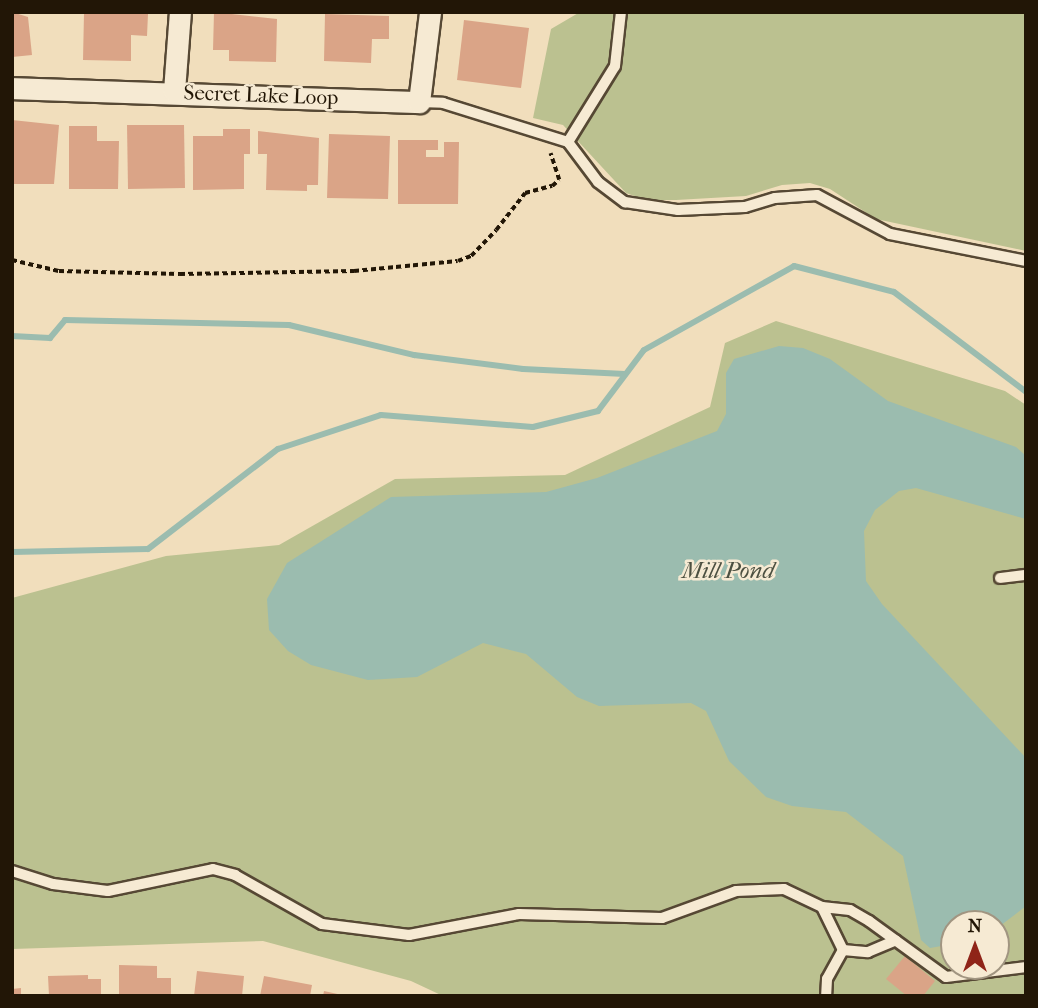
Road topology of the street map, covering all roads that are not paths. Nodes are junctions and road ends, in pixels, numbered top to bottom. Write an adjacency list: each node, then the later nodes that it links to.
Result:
1 (180, 12): 5 (street)
2 (430, 12): 6 (street)
3 (621, 12): 7 (lane)
4 (12, 88): 5 (street, Secret Lake Loop)
5 (174, 91): 6 (street, Secret Lake Loop)
6 (419, 102): 7 (lane)
7 (568, 142): 8 (lane)
8 (1026, 261)
9 (1026, 575): 10 (lane)
10 (1000, 579)
11 (12, 871): 12 (lane)
12 (822, 907): 13 (lane); 14 (lane)
13 (896, 940): 14 (lane); 15 (lane)
14 (843, 950): 16 (lane)
15 (1026, 967)
16 (826, 996)

